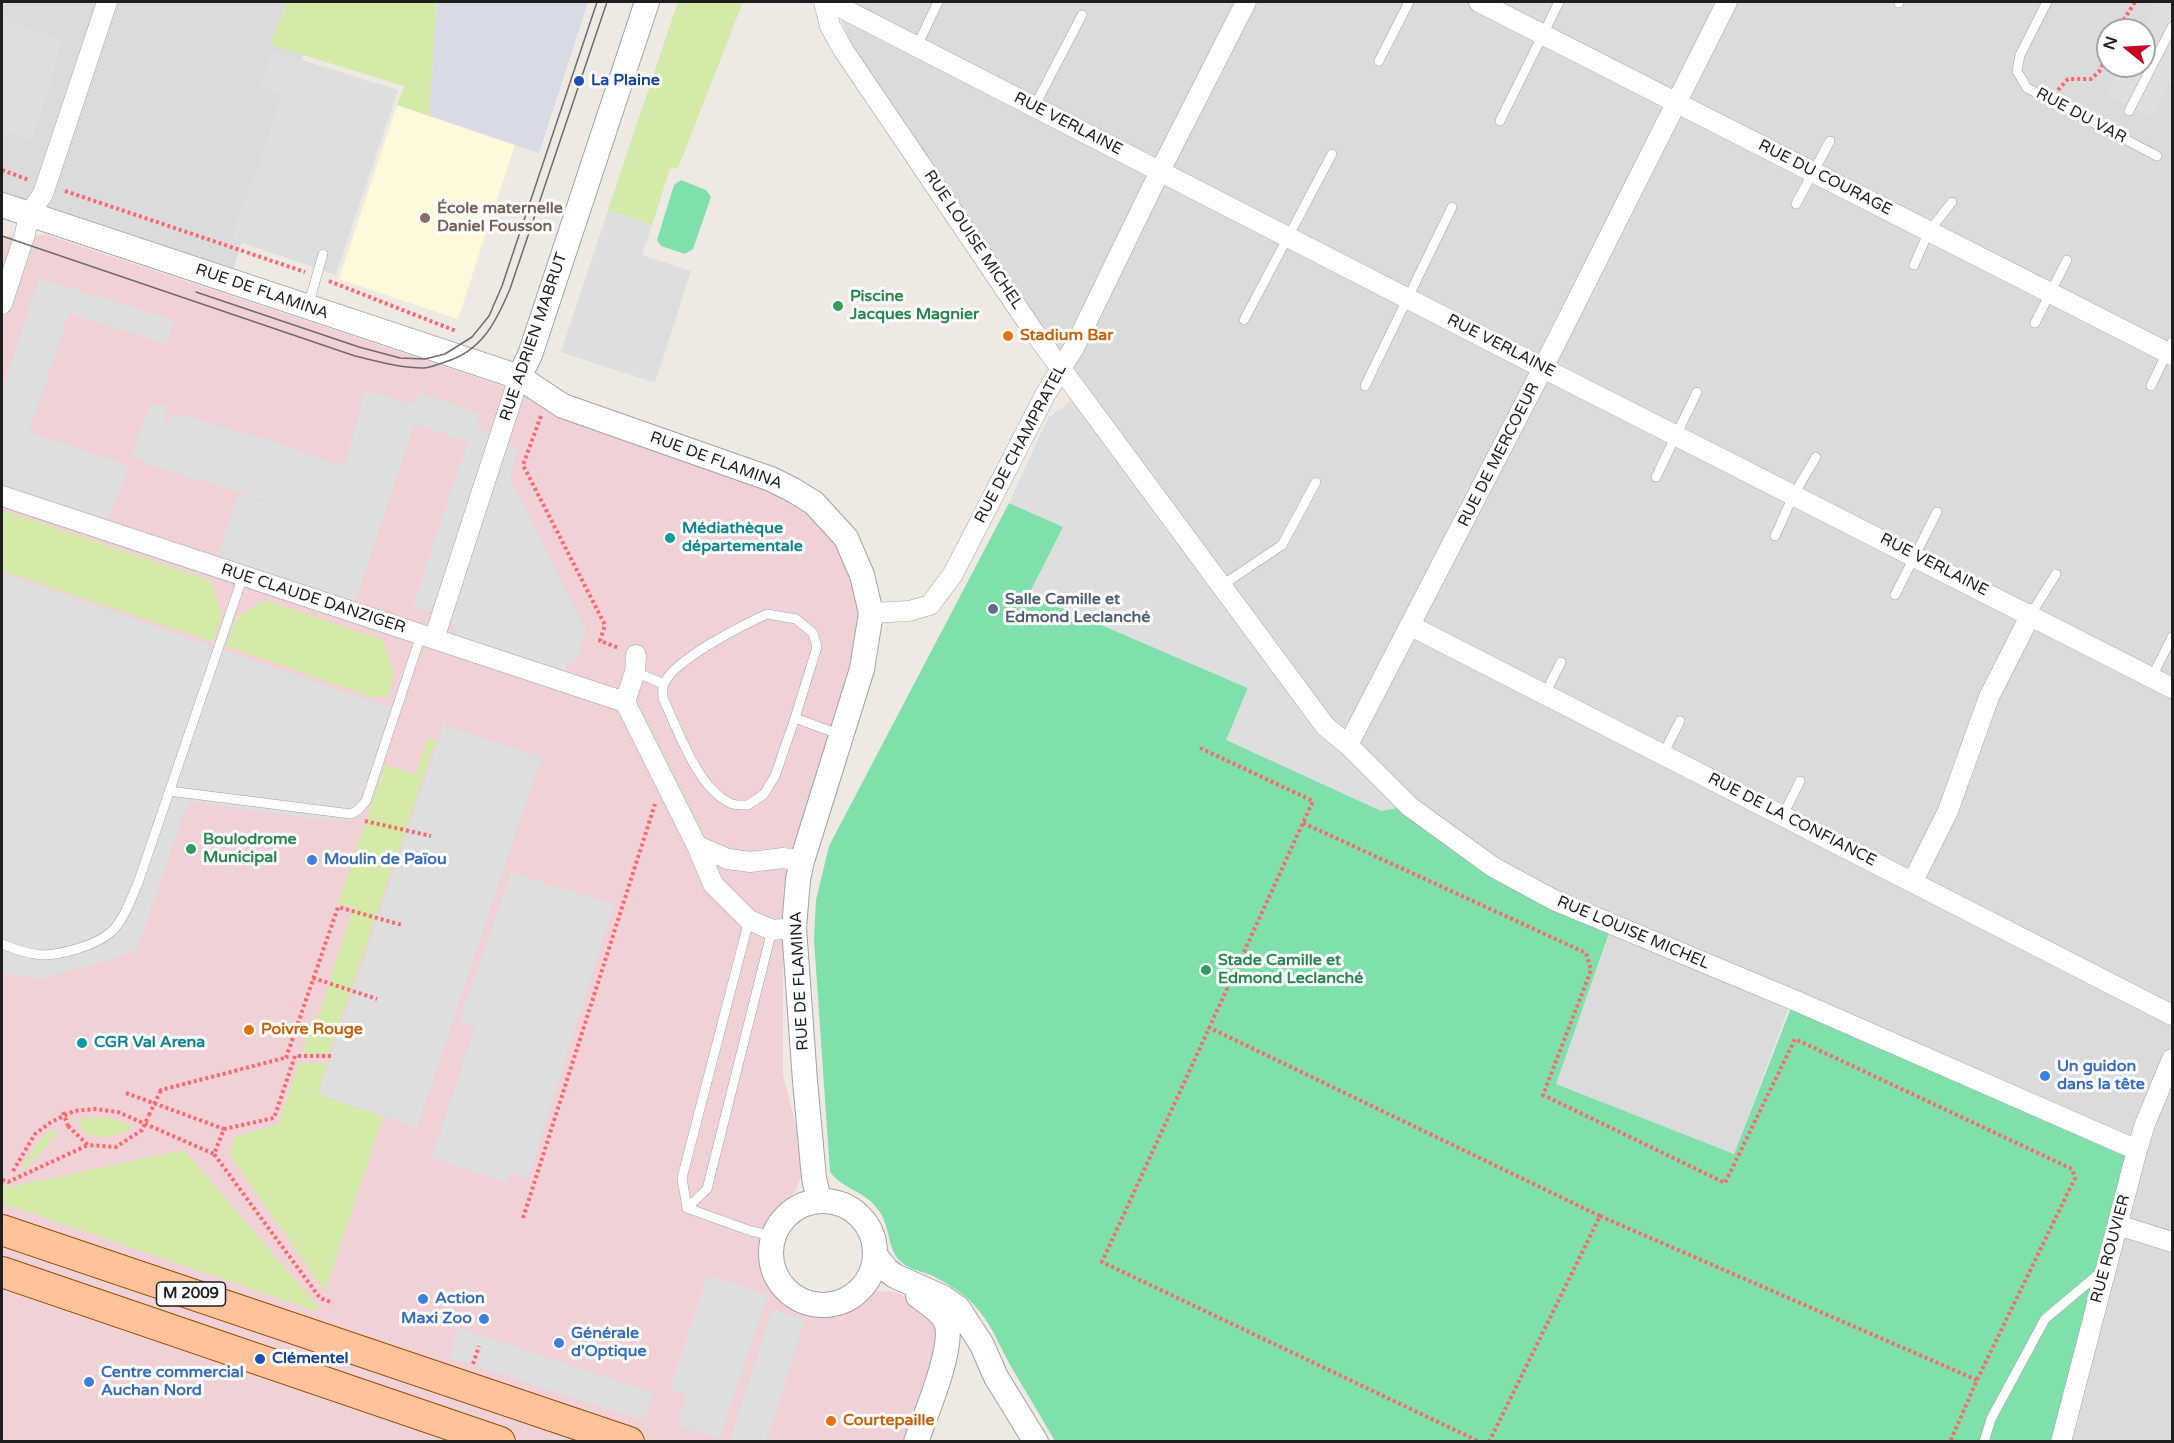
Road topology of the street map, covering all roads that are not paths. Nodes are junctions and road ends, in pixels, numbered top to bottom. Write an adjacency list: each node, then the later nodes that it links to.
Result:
1 (107, 2): 30 (street)
2 (647, 2): 45 (street, RUE ADRIEN MABRUT)
3 (824, 2): 44 (street, RUE LOUISE MICHEL)
4 (830, 2): 15 (street, RUE VERLAINE)
5 (938, 2): 15 (lane)
6 (1246, 2): 24 (street, RUE DE CHAMPRATEL)
7 (1409, 2): 16 (lane)
8 (1479, 2): 14 (street, RUE DU COURAGE)
9 (1559, 2): 14 (lane)
10 (1727, 2): 17 (street, RUE DE MERCOEUR)
11 (2048, 2): 23 (lane, RUE DU VAR)
12 (1082, 15): 18 (lane)
13 (2172, 27): 19 (lane)
14 (1542, 34): 17 (street, RUE DU COURAGE); 20 (lane)
15 (917, 46): 18 (street, RUE VERLAINE)
16 (1379, 61)
17 (1676, 103): 25 (street, RUE DU COURAGE); 43 (street, RUE DE MERCOEUR)
18 (1034, 107): 24 (street, RUE VERLAINE)
19 (2130, 111)
20 (1500, 121)
21 (1830, 141): 25 (lane)
22 (1332, 154): 32 (lane)
23 (2157, 156)
24 (1160, 171): 32 (street, RUE VERLAINE); 44 (street, RUE DE CHAMPRATEL)
25 (1813, 172): 27 (lane); 31 (street, RUE DU COURAGE)
26 (1952, 202): 31 (lane)
27 (1796, 204)
28 (2, 205): 30 (street, RUE DE FLAMINA)
29 (1452, 207): 37 (lane)
30 (29, 214): 38 (street); 39 (street, RUE DE FLAMINA)
31 (1929, 231): 35 (lane); 36 (street, RUE DU COURAGE)
32 (1289, 237): 37 (street, RUE VERLAINE); 40 (lane)
33 (323, 254): 39 (lane)
34 (2067, 260): 36 (lane)
35 (1914, 265)
36 (2049, 292): 41 (lane); 42 (street, RUE DU COURAGE)
37 (1408, 298): 43 (street, RUE VERLAINE); 46 (lane)
38 (2, 304)
39 (308, 308): 45 (street, RUE DE FLAMINA)
40 (1244, 320)
41 (2035, 323)
42 (2171, 350): 47 (lane)
43 (1543, 368): 49 (street, RUE VERLAINE); 64 (street, RUE DE MERCOEUR)
44 (1062, 369): 60 (street, RUE LOUISE MICHEL); 62 (street, RUE DE CHAMPRATEL)
45 (519, 377): 62 (street, RUE DE FLAMINA); 65 (street, RUE ADRIEN MABRUT)
46 (1365, 386)
47 (2151, 386)
48 (1697, 392): 49 (lane)
49 (1676, 435): 51 (lane); 53 (street, RUE VERLAINE)
50 (1816, 457): 53 (lane)
51 (1656, 477)
52 (1316, 482): 60 (lane)
53 (1794, 494): 56 (lane); 57 (street, RUE VERLAINE)
54 (2, 496): 59 (street, RUE CLAUDE DANZIGER)
55 (1937, 512): 57 (lane)
56 (1775, 536)
57 (1915, 556): 61 (lane); 63 (street, RUE VERLAINE)
58 (2056, 574): 63 (lane)
59 (243, 576): 65 (street, RUE CLAUDE DANZIGER); 80 (lane)
60 (1221, 586): 77 (street, RUE LOUISE MICHEL)
61 (1895, 595)
62 (872, 613): 76 (street, RUE DE FLAMINA)
63 (2031, 614): 69 (street, RUE VERLAINE); 84 (street)
64 (1411, 626): 72 (street, RUE DE LA CONFIANCE); 77 (street, RUE DE MERCOEUR)
65 (427, 637): 73 (street, RUE CLAUDE DANZIGER); 80 (lane)
66 (2172, 637): 69 (lane)
67 (1561, 662): 72 (lane)
68 (636, 663): 70 (lane); 73 (street)
69 (2152, 677): 71 (street, RUE VERLAINE)
70 (664, 684): 74 (lane); 74 (lane)
71 (2172, 688)
72 (1545, 694): 78 (street, RUE DE LA CONFIANCE)
73 (626, 702): 82 (street)
74 (795, 718): 76 (lane)
75 (1680, 721): 78 (lane)
76 (842, 735): 83 (street, RUE DE FLAMINA)
77 (1348, 745): 90 (street, RUE LOUISE MICHEL)
78 (1663, 754): 81 (street, RUE DE LA CONFIANCE)
79 (1800, 781): 81 (lane)
80 (169, 791): 87 (lane)
81 (1783, 815): 84 (street, RUE DE LA CONFIANCE)
82 (697, 846): 83 (street); 85 (street)
83 (802, 861): 86 (street, RUE DE FLAMINA)
84 (1913, 881): 88 (street, RUE DE LA CONFIANCE)
85 (748, 920): 86 (street); 92 (lane)
86 (783, 929): 91 (street, RUE DE FLAMINA); 92 (lane)
87 (2, 944)
88 (2172, 1015)
89 (2172, 1059): 90 (street, RUE ROUVIER)
90 (2137, 1150): 93 (street, RUE ROUVIER)
91 (819, 1200): 95 (street); 97 (street)
92 (687, 1208): 95 (lane)
93 (2118, 1226): 96 (street); 98 (street, RUE ROUVIER)
94 (2, 1230): 104 (main road, M 2009)
95 (773, 1236): 100 (street)
96 (2172, 1242)
97 (875, 1255): 100 (street); 102 (street)
98 (2105, 1269): 107 (lane); 108 (street, RUE ROUVIER)
99 (2, 1272): 103 (main road, M 2009)
100 (867, 1284): 101 (street)
101 (943, 1356): 102 (street); 105 (street)
102 (996, 1377): 106 (street)
103 (500, 1442)
104 (629, 1442)
105 (916, 1442)
106 (1036, 1442)
107 (1984, 1442)
108 (2061, 1442)

